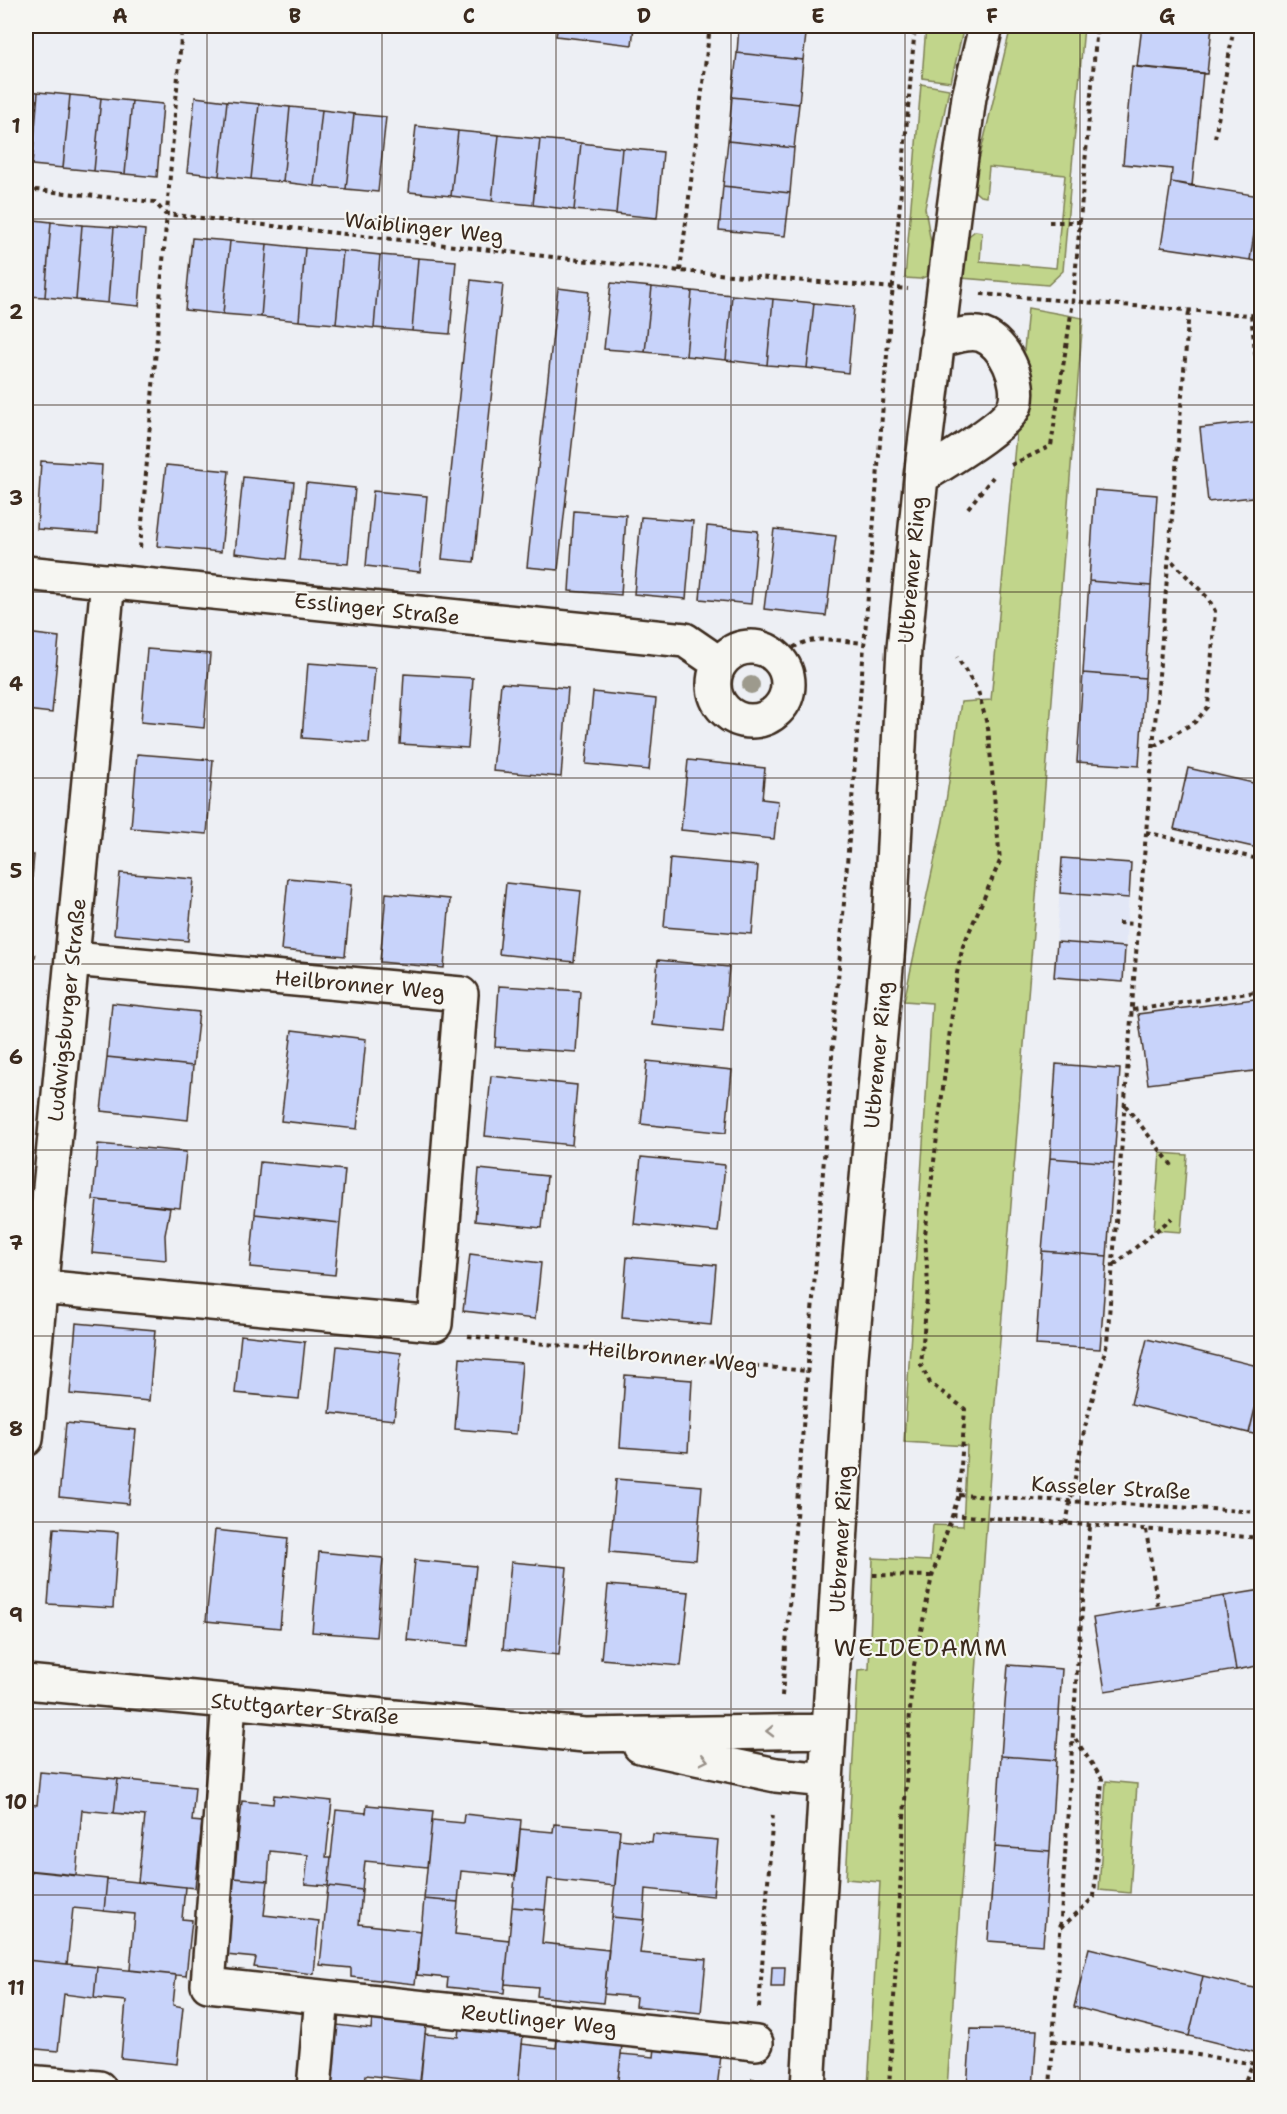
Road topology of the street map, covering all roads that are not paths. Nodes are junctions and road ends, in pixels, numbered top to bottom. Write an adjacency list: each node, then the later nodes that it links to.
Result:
1 (986, 26): 2 (street, Utbremer Ring)
2 (937, 341): 3 (street, Utbremer Ring); 3 (street)
3 (921, 477): 12 (street, Utbremer Ring)
4 (26, 573): 5 (street, Esslinger Straße)
5 (123, 583): 6 (street, Esslinger Straße); 7 (street, Ludwigsburger Straße)
6 (720, 664): 6 (street)
7 (73, 959): 8 (street, Ludwigsburger Straße); 8 (street, Heilbronner Weg)
8 (40, 1287): 9 (street, Ludwigsburger Straße)
9 (26, 1439)
10 (26, 1682): 11 (street, Stuttgarter Straße)
11 (230, 1702): 13 (street, Stuttgarter Straße); 15 (street, Reutlinger Weg)
12 (829, 1731): 13 (street, Stuttgarter Straße, one-way to 13); 14 (street, Utbremer Ring)
13 (585, 1735): 14 (street, Stuttgarter Straße, one-way to 14)
14 (826, 1780): 20 (street, Utbremer Ring)
15 (322, 1997): 16 (street, Reutlinger Weg); 19 (street)
16 (756, 2043)
17 (26, 2082): 18 (street)
18 (99, 2088)
19 (314, 2088)
20 (808, 2088)

